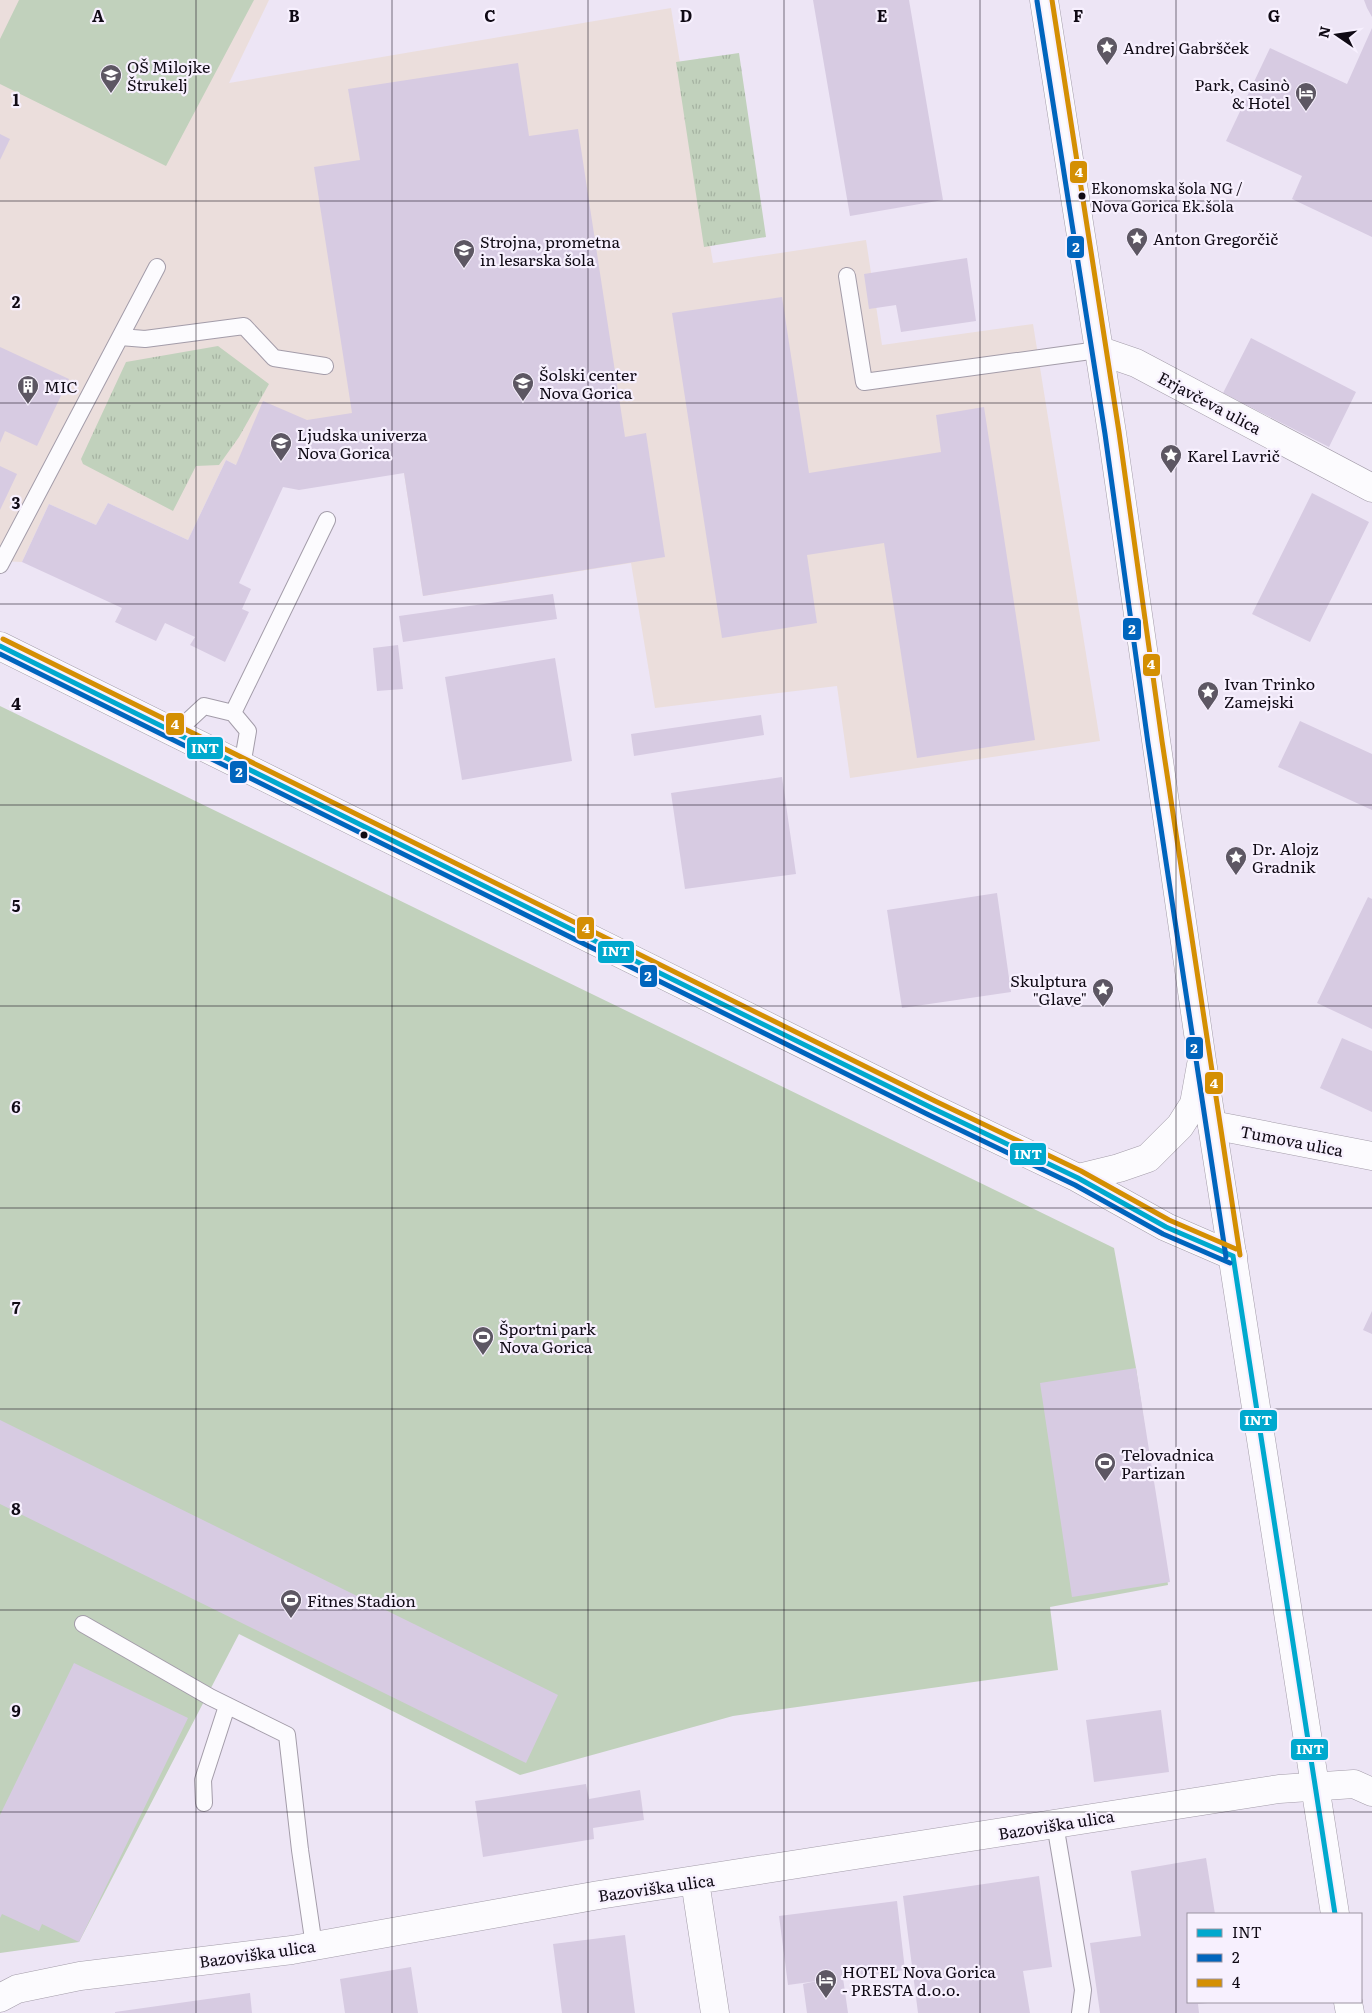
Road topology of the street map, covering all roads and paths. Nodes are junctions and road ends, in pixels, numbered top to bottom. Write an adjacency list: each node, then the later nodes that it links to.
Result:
1 (1044, 0): 5 (street)
2 (157, 267): 4 (lane)
3 (847, 276): 5 (lane)
4 (120, 337): 6 (lane); 9 (lane)
5 (1098, 350): 7 (street, Erjavčeva ulica); 14 (street)
6 (325, 366)
7 (1372, 488)
8 (327, 520): 11 (lane)
9 (0, 565)
10 (0, 646): 12 (street)
11 (233, 713): 12 (lane); 13 (lane)
12 (175, 733): 13 (street)
13 (242, 766): 17 (street)
14 (1202, 1061): 15 (street); 17 (street)
15 (1212, 1125): 16 (street, Tumova ulica); 18 (street)
16 (1372, 1156)
17 (1078, 1178): 18 (street)
18 (1232, 1256): 21 (street)
19 (83, 1624): 20 (lane)
20 (227, 1706): 23 (lane); 27 (lane)
21 (1316, 1786): 22 (street, Bazoviška ulica); 24 (street, Bazoviška ulica); 26 (street)
22 (1372, 1792)
23 (204, 1802)
24 (1055, 1824): 25 (street, Bazoviška ulica); 30 (lane)
25 (695, 1881): 27 (street, Bazoviška ulica); 29 (street)
26 (1335, 1913)
27 (314, 1946): 28 (street, Bazoviška ulica)
28 (0, 1998)
29 (715, 2013)
30 (1080, 2013)

